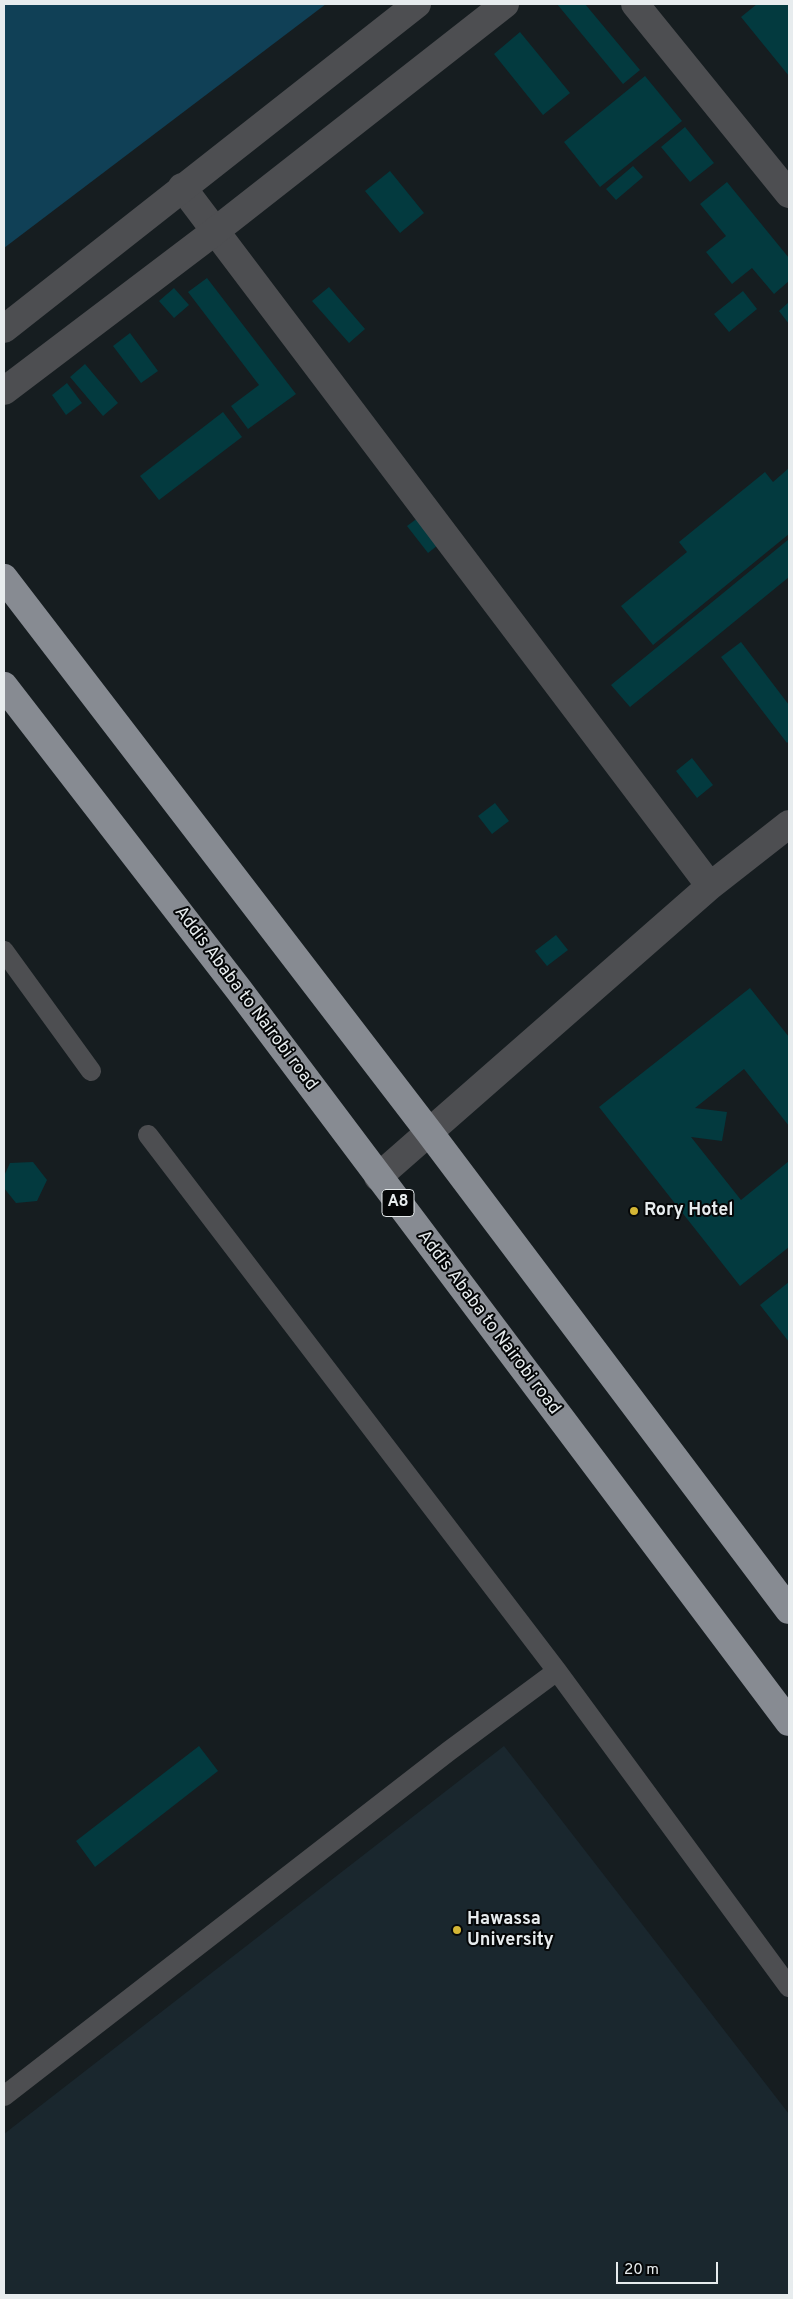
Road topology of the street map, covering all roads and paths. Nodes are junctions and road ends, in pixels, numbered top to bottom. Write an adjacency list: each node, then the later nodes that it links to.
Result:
1 (417, 4): 4 (street)
2 (505, 4): 6 (street)
3 (636, 4): 5 (street)
4 (182, 187): 6 (street); 7 (street)
5 (789, 194)
6 (214, 232): 8 (street); 12 (street)
7 (4, 329)
8 (4, 391)
9 (4, 578): 15 (highway)
10 (4, 686): 17 (highway, Addis Ababa to Nairobi road / A8)
11 (789, 824): 12 (street)
12 (710, 886): 15 (street)
13 (4, 951): 14 (lane)
14 (91, 1072)
15 (429, 1132): 17 (street); 18 (highway)
16 (148, 1135): 19 (lane)
17 (378, 1176): 20 (highway, Addis Ababa to Nairobi road / A8)
18 (789, 1610)
19 (557, 1671): 21 (lane); 22 (lane)
20 (789, 1722)
21 (789, 1987)
22 (4, 2096)

